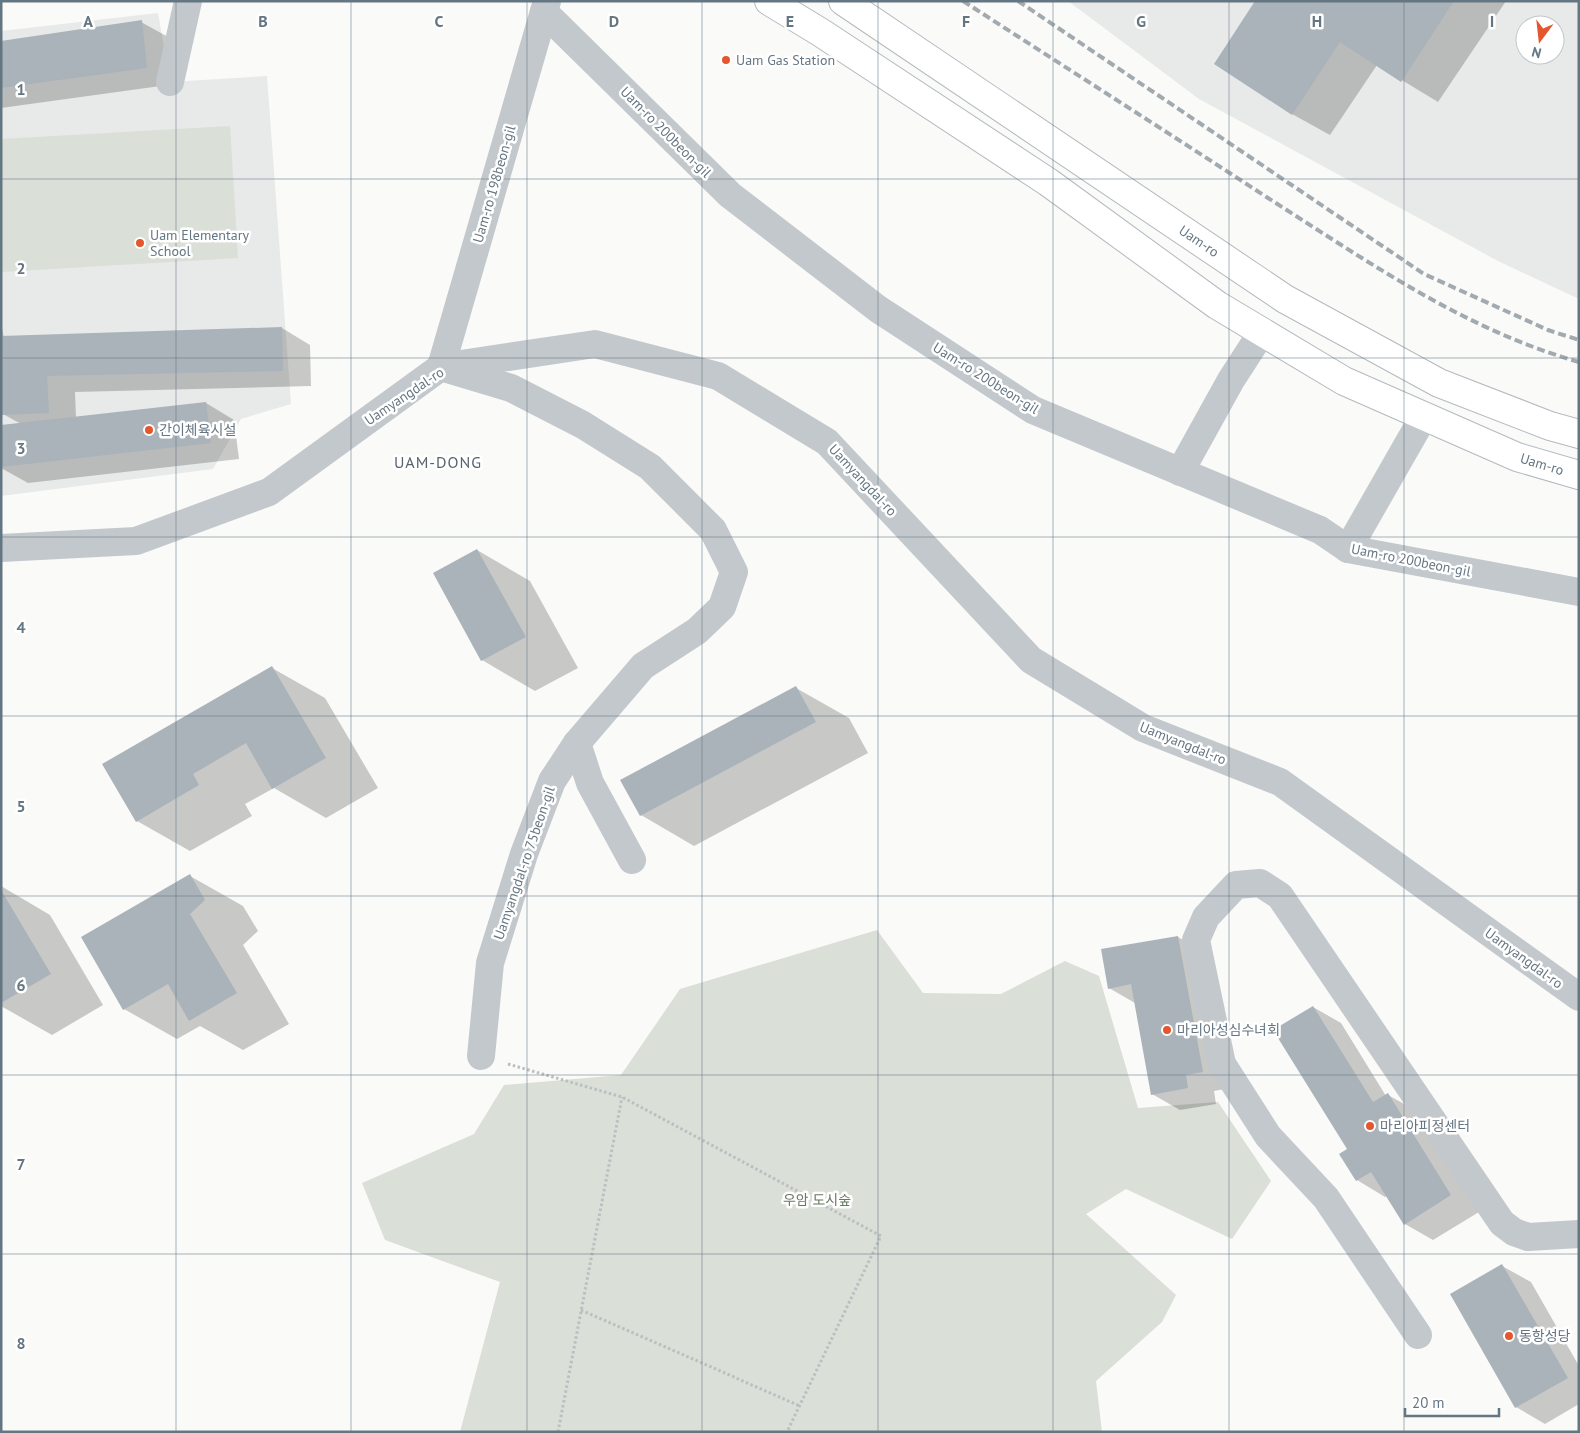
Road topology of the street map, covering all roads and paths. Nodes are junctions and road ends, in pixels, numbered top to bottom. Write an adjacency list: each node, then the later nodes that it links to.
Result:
1 (188, 1): 5 (street)
2 (769, 1): 6 (main road, Uam-ro)
3 (843, 1): 9 (main road, Uam-ro)
4 (546, 6): 7 (street, Uam-ro 198beon-gil); 10 (street, Uam-ro 200beon-gil)
5 (170, 82)
6 (1262, 332): 8 (main road, Uam-ro); 10 (street)
7 (441, 367): 12 (street, Uamyangdal-ro); 15 (street, Uamyangdal-ro 75beon-gil); 17 (street, Uamyangdal-ro)
8 (1424, 416): 11 (main road, Uam-ro); 13 (street)
9 (1579, 434)
10 (1180, 472): 13 (street, Uam-ro 200beon-gil)
11 (1579, 475)
12 (1, 548)
13 (1348, 549): 14 (street, Uam-ro 200beon-gil)
14 (1579, 592)
15 (577, 743): 16 (street); 18 (street, Uamyangdal-ro 75beon-gil)
16 (632, 860)
17 (1579, 997)
18 (481, 1056): 19 (path)
19 (622, 1097): 21 (path); 23 (path)
20 (1579, 1234): 22 (street)
21 (581, 1310): 23 (path); 24 (path)
22 (1418, 1335)
23 (800, 1406): 25 (path)
24 (558, 1432)
25 (787, 1432)

